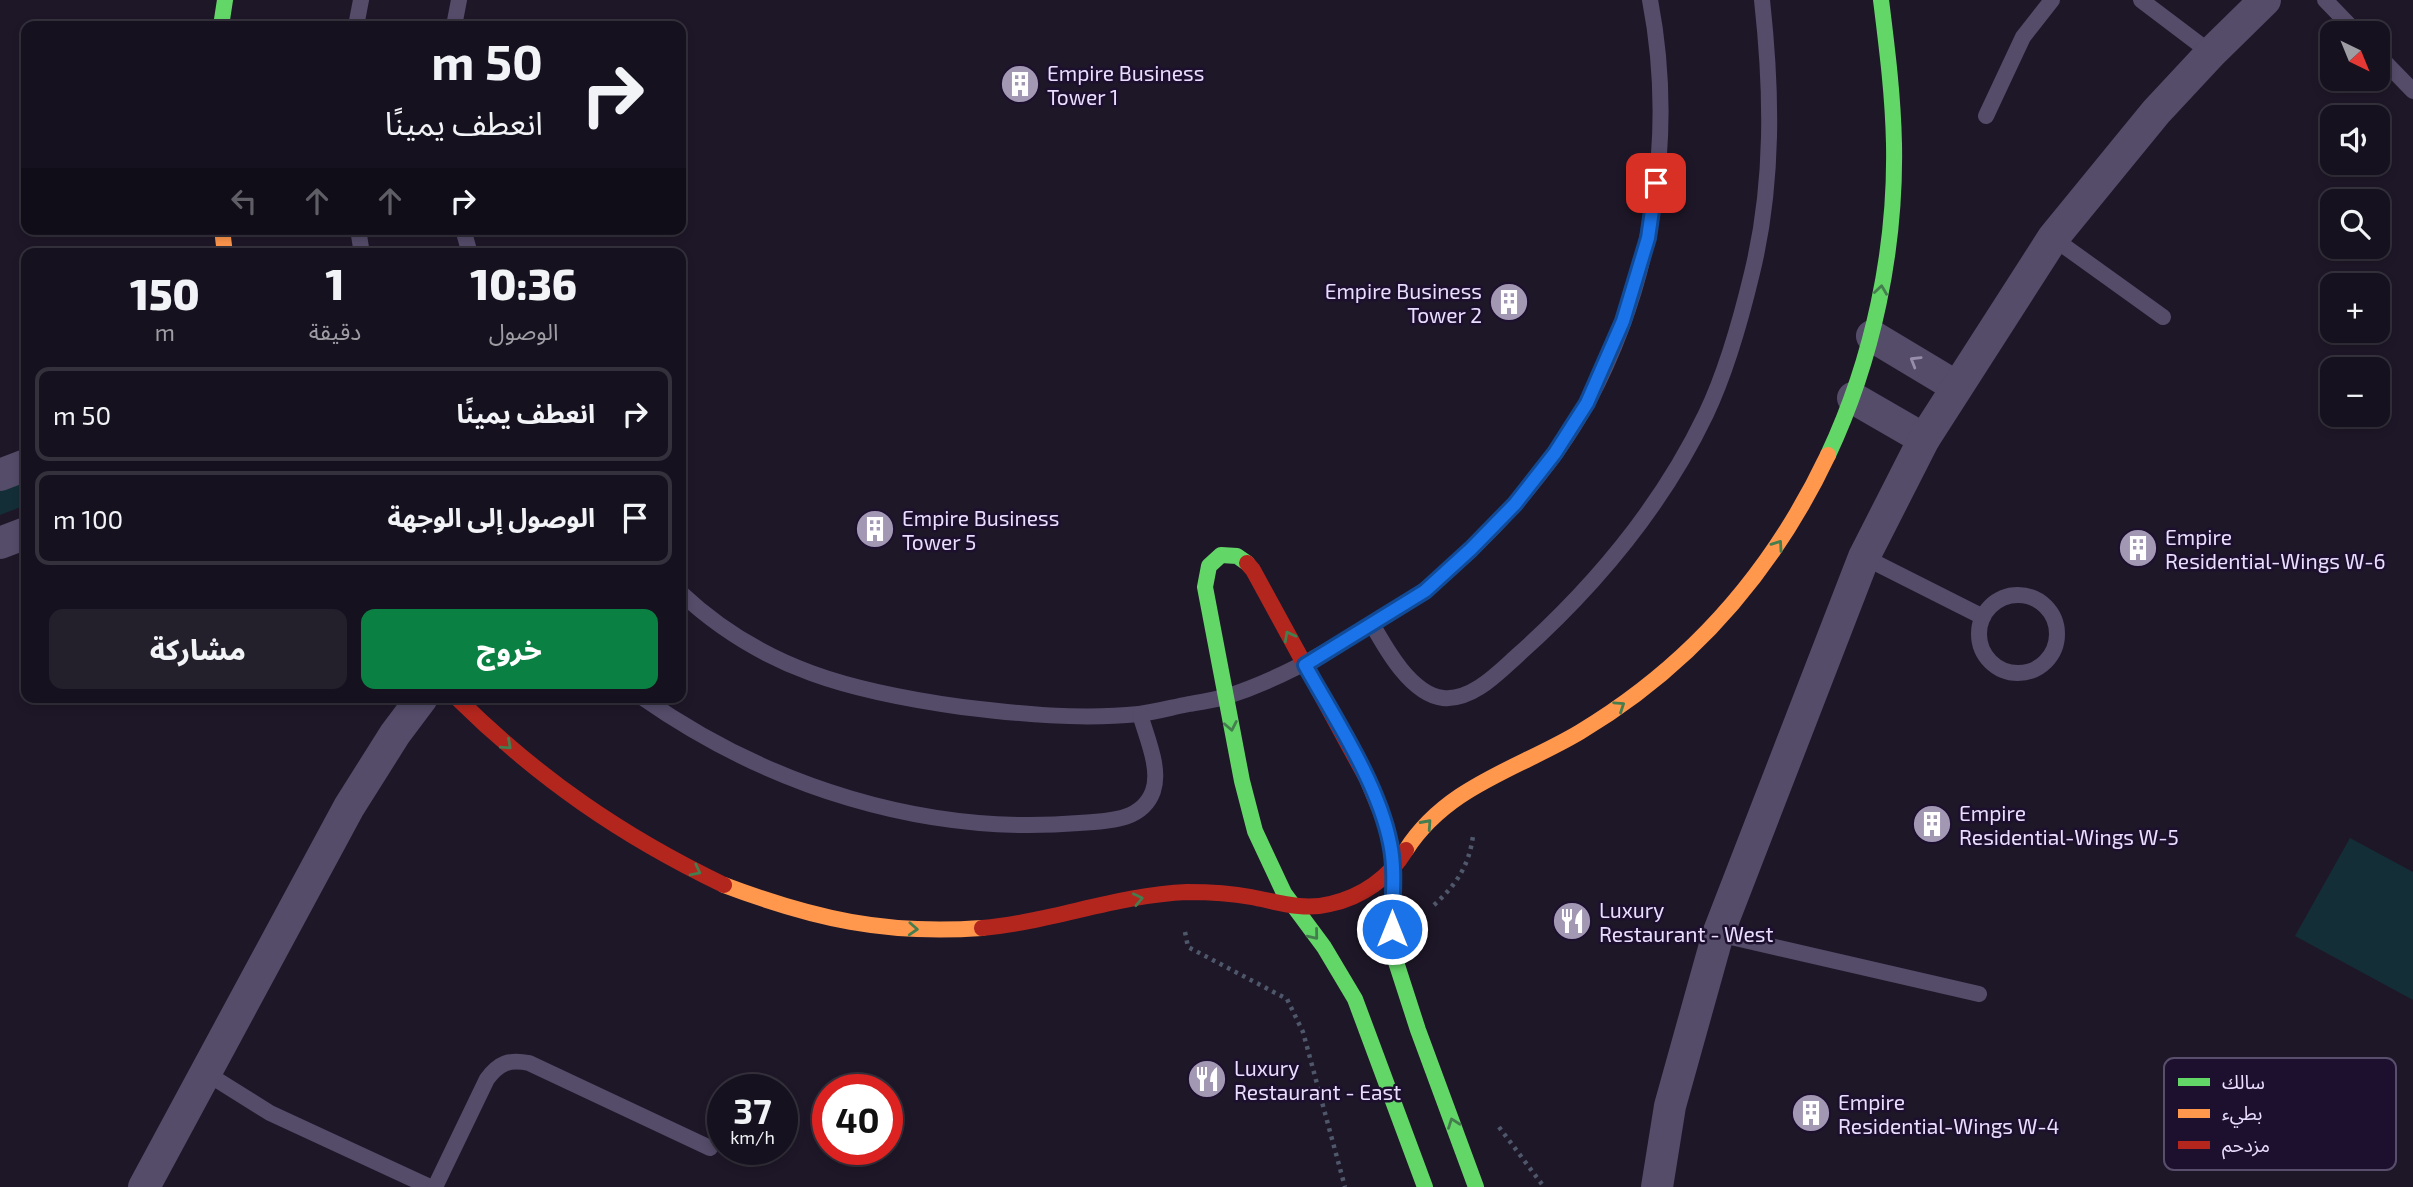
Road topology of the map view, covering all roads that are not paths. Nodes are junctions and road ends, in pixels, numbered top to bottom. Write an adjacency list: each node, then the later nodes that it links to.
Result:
1 (225, 0): 11 (street)
2 (361, 0): 12 (lane)
3 (459, 0): 13 (lane)
4 (1650, 0): 34 (lane)
5 (1762, 0): 34 (lane)
6 (1881, 0): 18 (street)
7 (2052, 0): 20 (lane)
8 (2141, 0): 16 (lane)
9 (2264, 0): 16 (street)
10 (2325, 0): 14 (lane)
11 (222, 21)
12 (357, 21)
13 (455, 21)
14 (2345, 21)
15 (1901, 26): 18 (street)
16 (2211, 52): 21 (street)
17 (2390, 67): 19 (lane)
18 (1893, 90): 23 (street, one-way to 18)
19 (2413, 91)
20 (1986, 116)
21 (2053, 237): 22 (lane); 24 (street)
22 (2163, 317)
23 (1872, 336): 24 (street, one-way to 23); 25 (street)
24 (1957, 387): 26 (street)
25 (1853, 398): 26 (street); 41 (street, one-way to 25)
26 (1924, 439): 31 (street)
27 (21, 467): 28 (street)
28 (0, 475)
29 (21, 535): 30 (street)
30 (0, 543)
31 (1864, 557): 33 (lane); 43 (street)
32 (686, 598): 40 (lane)
33 (1983, 617): 33 (lane)
34 (1372, 624): 35 (lane)
35 (1305, 665): 36 (lane); 36 (street, one-way to 36); 41 (street)
36 (1225, 697): 40 (lane); 42 (street, one-way to 42)
37 (418, 703): 45 (street)
38 (462, 703): 42 (street, one-way to 42)
39 (650, 703): 40 (lane)
40 (1140, 714)
41 (1394, 870): 42 (street); 51 (street, one-way to 41)
42 (1294, 908): 50 (street, one-way to 50)
43 (1718, 934): 44 (lane); 52 (street)
44 (1979, 994)
45 (206, 1073): 47 (street); 48 (lane)
46 (707, 1147): 49 (lane)
47 (144, 1187)
48 (430, 1187)
49 (435, 1187)
50 (1425, 1187)
51 (1476, 1187)
52 (1657, 1187)

